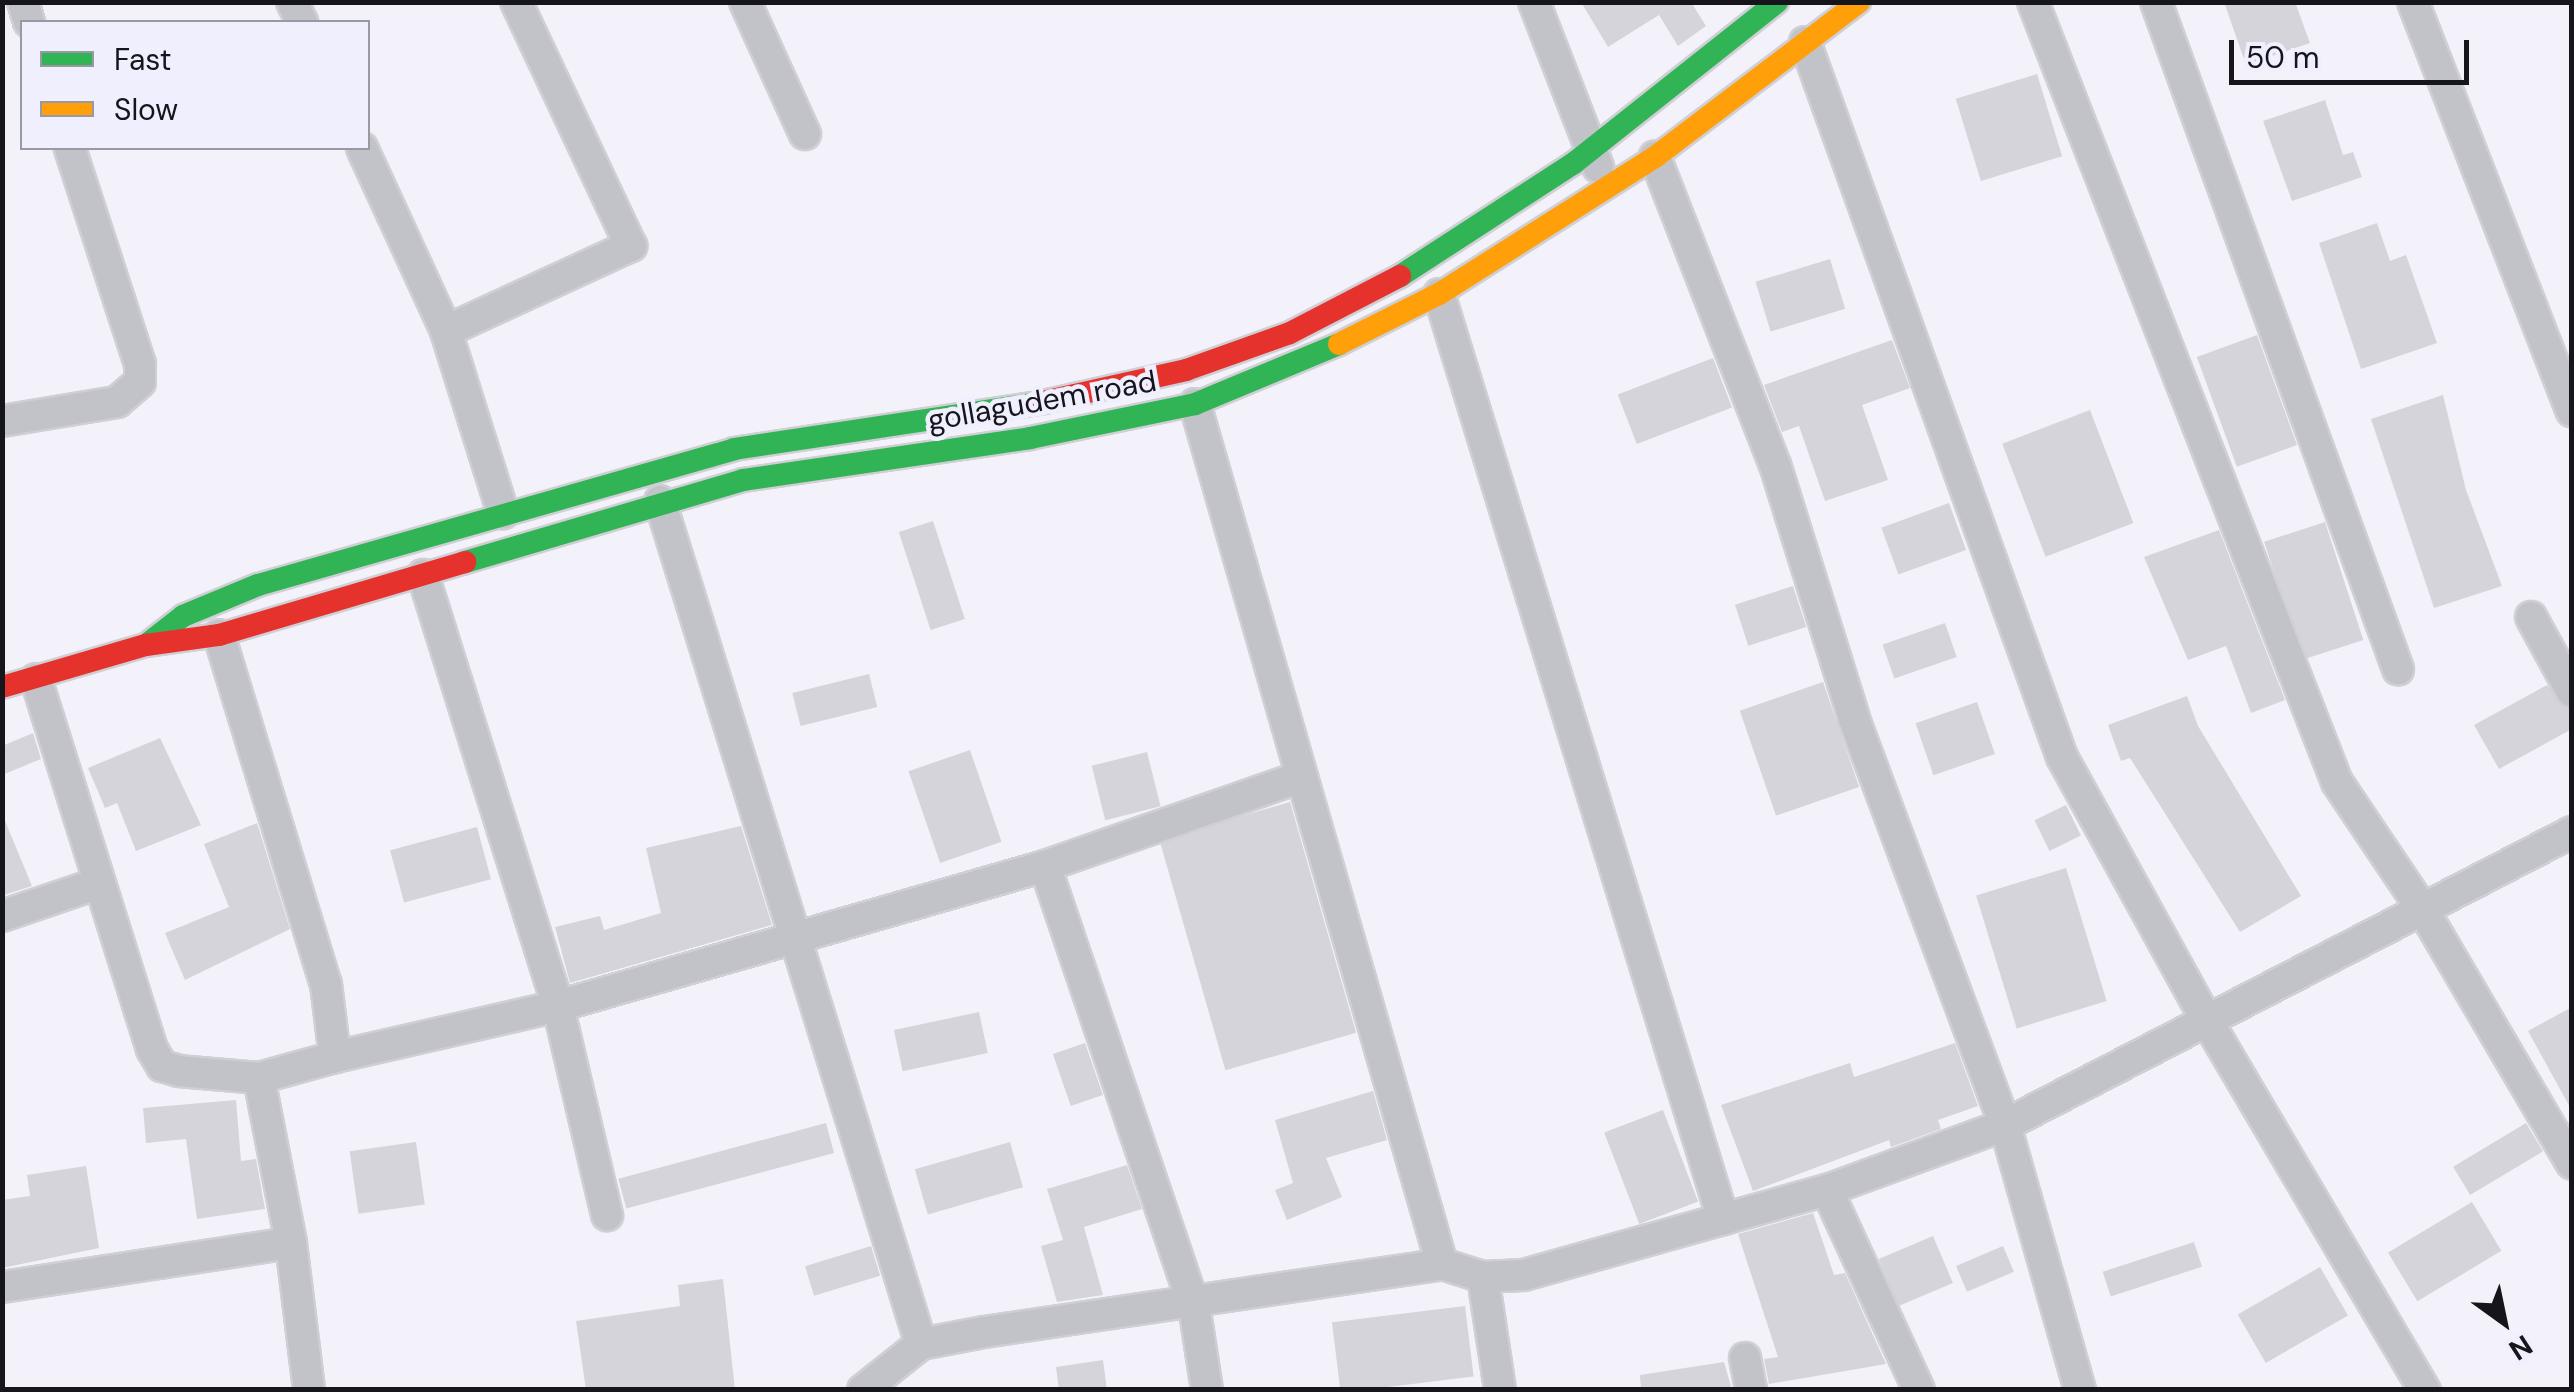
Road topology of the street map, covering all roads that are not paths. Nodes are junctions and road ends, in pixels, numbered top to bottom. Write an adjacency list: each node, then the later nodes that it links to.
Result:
1 (516, 2): 17 (street)
2 (746, 2): 10 (street)
3 (1534, 2): 13 (street)
4 (1777, 2): 13 (street, gollagudem road)
5 (1858, 2): 9 (street, gollagudem road)
6 (2033, 2): 35 (street)
7 (2156, 2): 27 (street)
8 (2413, 2): 19 (street)
9 (1804, 42): 14 (street, gollagudem road); 39 (street)
10 (804, 134)
11 (71, 150): 20 (street)
12 (363, 150): 17 (street)
13 (1588, 151): 15 (street); 22 (street, gollagudem road)
14 (1655, 157): 15 (street, gollagudem road); 42 (street)
15 (1606, 183): 16 (street, gollagudem road)
16 (1439, 294): 18 (street, gollagudem road); 46 (street)
17 (446, 331): 22 (street)
18 (1195, 404): 21 (street, gollagudem road); 31 (street)
19 (2572, 411)
20 (2, 420)
21 (660, 501): 23 (street, gollagudem road); 37 (street)
22 (504, 512): 26 (street, gollagudem road)
23 (423, 575): 25 (street, gollagudem road); 38 (street)
24 (2531, 617): 30 (street)
25 (219, 635): 26 (street, gollagudem road); 40 (street)
26 (146, 645): 28 (street, gollagudem road)
27 (2398, 669)
28 (36, 679): 29 (street, gollagudem road); 34 (street)
29 (2, 687)
30 (2572, 692)
31 (1300, 778): 33 (street); 48 (street)
32 (2572, 832): 35 (street)
33 (1045, 866): 37 (street); 51 (street)
34 (96, 884): 36 (street); 41 (street)
35 (2424, 910): 39 (street); 43 (street)
36 (2, 916)
37 (794, 937): 38 (street); 52 (street)
38 (558, 1006): 40 (street); 45 (street)
39 (2209, 1024): 42 (street); 61 (street)
40 (336, 1057): 41 (street)
41 (258, 1078): 47 (street)
42 (2005, 1125): 44 (street); 60 (street)
43 (2572, 1164)
44 (1827, 1190): 46 (street); 59 (street)
45 (607, 1216)
46 (1723, 1218): 49 (street)
47 (291, 1243): 50 (street); 54 (street)
48 (1442, 1264): 49 (street); 51 (street)
49 (1483, 1277): 57 (street)
50 (2, 1287)
51 (1194, 1305): 52 (street); 56 (street)
52 (922, 1344): 55 (street)
53 (1745, 1358): 58 (street)
54 (309, 1390)
55 (863, 1390)
56 (1207, 1390)
57 (1500, 1390)
58 (1751, 1390)
59 (1919, 1390)
60 (2080, 1390)
61 (2425, 1390)

